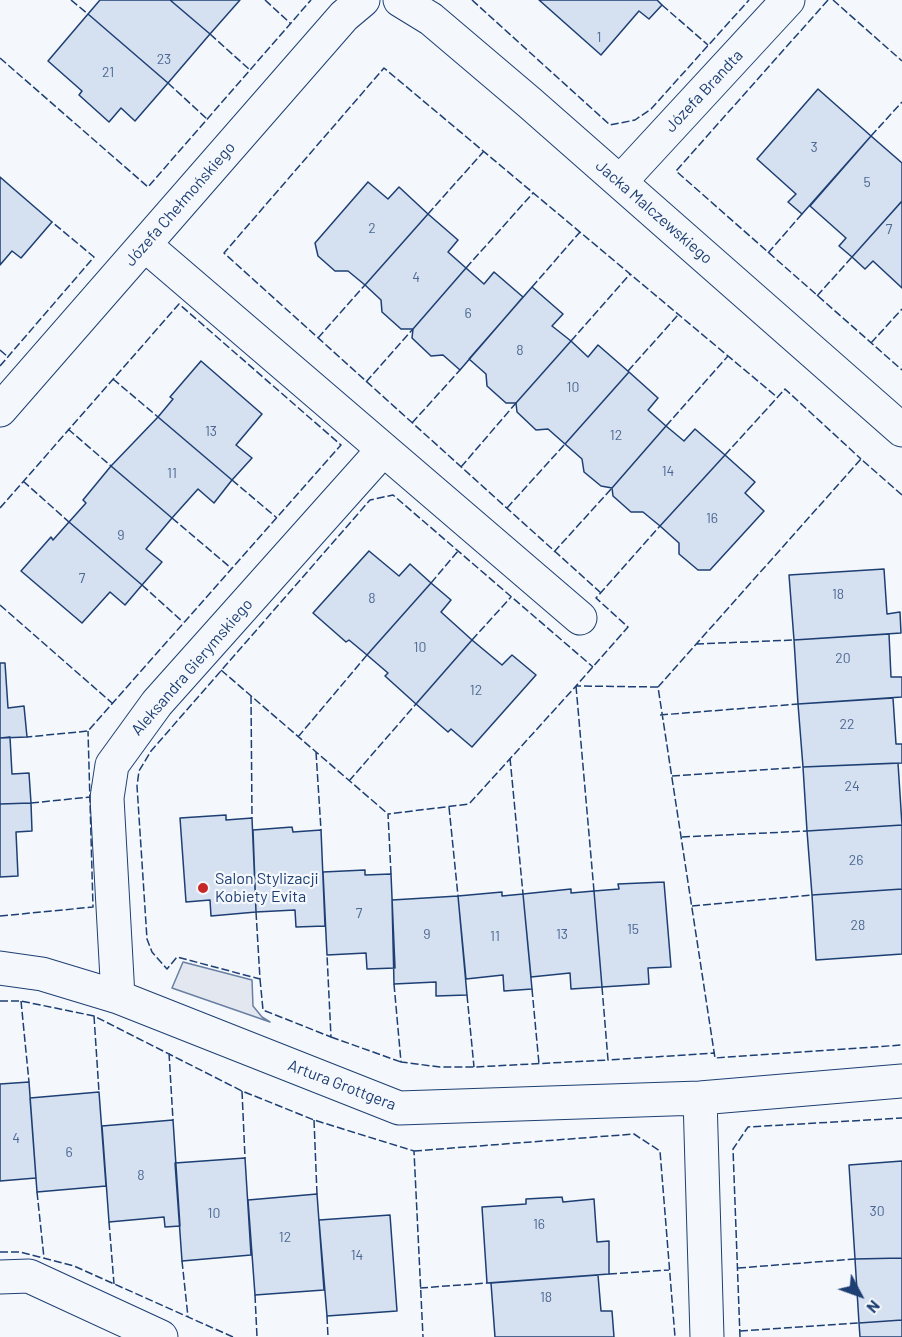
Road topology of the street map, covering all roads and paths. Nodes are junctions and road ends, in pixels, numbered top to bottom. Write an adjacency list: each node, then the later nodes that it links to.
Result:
1 (363, 0): 5 (street, Józefa Chełmońskiego)
2 (400, 0): 4 (street, Jacka Malczewskiego)
3 (788, 0): 4 (street, Józefa Brandta)
4 (620, 182): 7 (street, Jacka Malczewskiego)
5 (145, 244): 6 (street, Józefa Chełmońskiego); 8 (street)
6 (0, 410)
7 (902, 430)
8 (382, 451): 9 (street); 11 (street, Aleksandra Gierymskiego)
9 (580, 618)
10 (0, 969): 11 (street, Artura Grottgera)
11 (118, 997): 13 (street, Artura Grottgera)
12 (902, 1081): 13 (street, Artura Grottgera)
13 (700, 1098): 16 (street)
14 (0, 1277): 15 (street)
15 (161, 1337)
16 (707, 1337)

